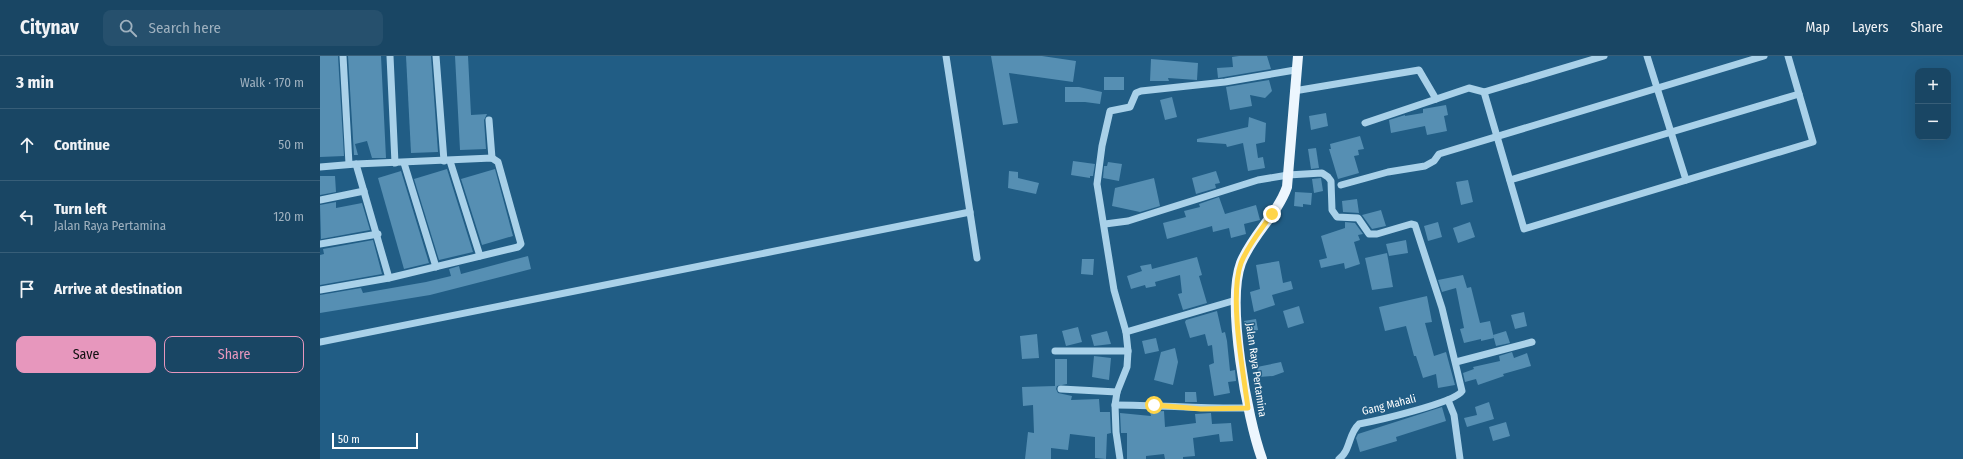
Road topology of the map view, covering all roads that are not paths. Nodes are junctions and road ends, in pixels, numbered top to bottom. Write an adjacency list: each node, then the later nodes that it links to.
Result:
1 (343, 56): 24 (street)
2 (390, 56): 22 (street)
3 (436, 56): 21 (street)
4 (946, 56): 32 (street)
5 (1298, 56): 10 (main road, Jalan Raya Pertamina)
6 (1604, 56): 13 (street)
7 (1647, 56): 11 (street)
8 (1764, 56): 11 (street)
9 (1788, 56): 14 (street)
10 (1295, 70): 12 (main road, Jalan Raya Pertamina); 33 (street)
11 (1657, 89): 18 (street); 19 (street)
12 (1294, 91): 15 (street); 26 (main road, Jalan Raya Pertamina)
13 (1484, 92): 15 (street); 19 (street)
14 (1799, 94): 18 (street); 28 (street)
15 (1436, 99): 17 (street)
16 (489, 120): 20 (street)
17 (1365, 123)
18 (1671, 132): 27 (street); 28 (street)
19 (1497, 137): 27 (street); 29 (street)
20 (492, 158): 21 (street); 36 (street)
21 (447, 161): 23 (street); 36 (street)
22 (395, 163): 23 (street); 24 (street)
23 (404, 163): 38 (street)
24 (353, 164): 25 (street); 30 (street)
25 (320, 167)
26 (1288, 174): 33 (street); 41 (main road, Jalan Raya Pertamina); 47 (street)
27 (1510, 180): 28 (street)
28 (1686, 180)
29 (1341, 185)
30 (364, 191): 31 (street); 34 (street)
31 (320, 200)
32 (970, 212): 37 (street); 43 (street)
33 (1105, 224): 42 (street)
34 (378, 234): 35 (street); 39 (street)
35 (320, 244)
36 (480, 256): 38 (street)
37 (976, 258)
38 (436, 267): 39 (street)
39 (389, 278): 40 (street)
40 (320, 290)
41 (1236, 300): 42 (street); 52 (main road, Jalan Raya Pertamina)
42 (1126, 332): 46 (street)
43 (320, 342)
44 (1532, 342): 47 (street)
45 (1055, 351): 46 (street)
46 (1128, 351): 49 (street)
47 (1456, 362): 50 (street, Gang Mahali)
48 (1061, 389): 49 (street)
49 (1117, 392): 51 (street)
50 (1448, 400): 55 (street, Gang Mahali); 56 (street)
51 (1115, 405): 52 (street); 53 (street)
52 (1248, 408): 54 (main road, Jalan Raya Pertamina)
53 (1120, 459)
54 (1262, 459)
55 (1338, 459)
56 (1460, 459)

